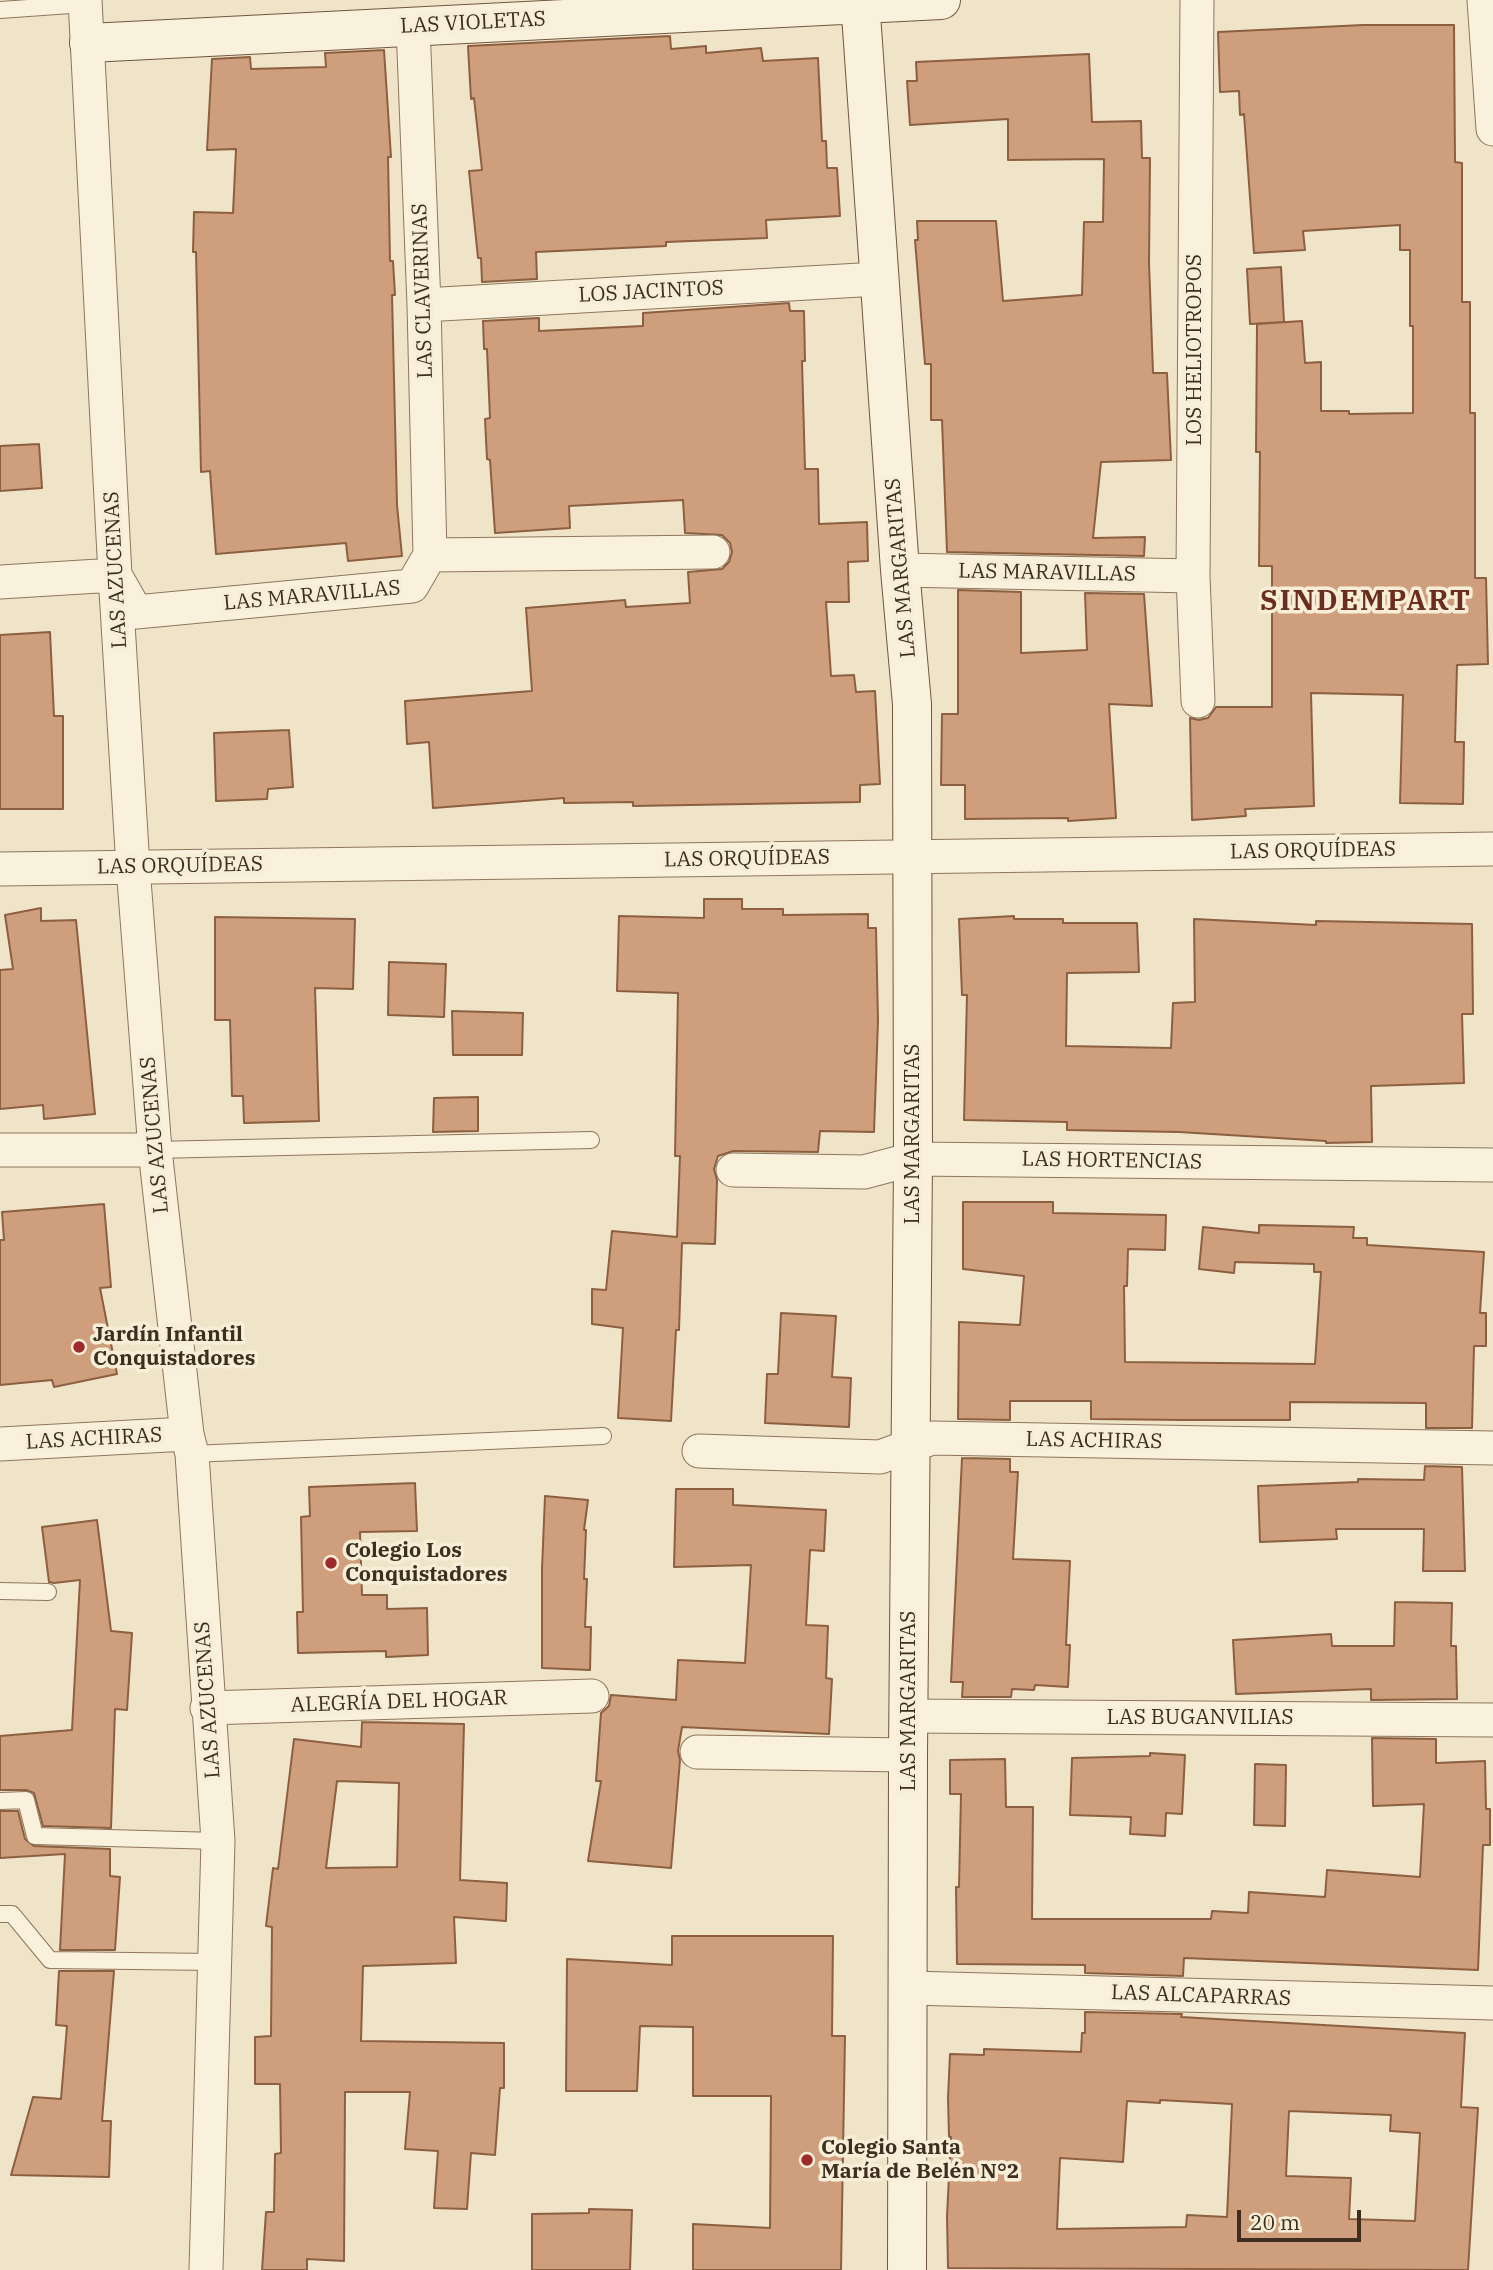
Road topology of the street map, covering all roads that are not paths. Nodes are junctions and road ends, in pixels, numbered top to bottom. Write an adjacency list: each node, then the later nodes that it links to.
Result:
1 (941, 0): 5 (street, LAS VIOLETAS)
2 (1196, 0): 16 (street, LOS HELIOTROPOS)
3 (1484, 0): 9 (street)
4 (85, 2): 6 (lane); 8 (street, LAS AZUCENAS)
5 (860, 2): 7 (street, LAS VIOLETAS); 10 (street, LAS MARGARITAS)
6 (0, 10)
7 (414, 26): 8 (street, LAS VIOLETAS); 11 (street, LAS CLAVERINAS)
8 (89, 43): 15 (street, LAS AZUCENAS)
9 (1493, 130)
10 (878, 279): 11 (street, LOS JACINTOS); 14 (street, LAS MARGARITAS)
11 (425, 305): 13 (street, LAS CLAVERINAS)
12 (713, 552): 13 (street)
13 (430, 555): 15 (street, LAS MARAVILLAS)
14 (900, 570): 16 (street, LAS MARAVILLAS); 20 (street, LAS MARGARITAS)
15 (115, 575): 17 (street); 21 (street, LAS AZUCENAS)
16 (1193, 576): 18 (street, LOS HELIOTROPOS)
17 (0, 582)
18 (1198, 701)
19 (1493, 849): 20 (street, LAS ORQUÍDEAS)
20 (912, 857): 21 (street, LAS ORQUÍDEAS); 26 (street, LAS MARGARITAS)
21 (133, 867): 22 (street, LAS ORQUÍDEAS); 25 (street, LAS AZUCENAS)
22 (0, 869)
23 (591, 1140): 25 (lane)
24 (0, 1150): 25 (street)
25 (155, 1150): 31 (street, LAS AZUCENAS)
26 (913, 1159): 27 (street, LAS HORTENCIAS); 28 (street, LAS HORTENCIAS); 32 (street, LAS MARGARITAS)
27 (1493, 1165)
28 (733, 1170)
29 (603, 1436): 31 (lane)
30 (0, 1444): 31 (street, LAS ACHIRAS)
31 (190, 1444): 38 (street, LAS AZUCENAS)
32 (911, 1447): 33 (street, LAS ACHIRAS); 34 (street, LAS ACHIRAS); 39 (street, LAS MARGARITAS)
33 (1493, 1448)
34 (699, 1451)
35 (0, 1591): 36 (lane)
36 (48, 1592)
37 (592, 1696): 38 (street, ALEGRÍA DEL HOGAR)
38 (207, 1708): 44 (street, LAS AZUCENAS)
39 (908, 1716): 40 (street, LAS BUGANVILIAS); 42 (street, LAS MARGARITAS)
40 (1493, 1720)
41 (696, 1752): 42 (street)
42 (908, 1755): 47 (street, LAS MARGARITAS)
43 (0, 1801): 44 (lane)
44 (218, 1841): 46 (street, LAS AZUCENAS)
45 (0, 1914): 46 (lane)
46 (214, 1962): 49 (street, LAS AZUCENAS)
47 (909, 1988): 48 (street, LAS ALCAPARRAS); 50 (street, LAS MARGARITAS)
48 (1493, 2003)
49 (206, 2270)
50 (907, 2270)

